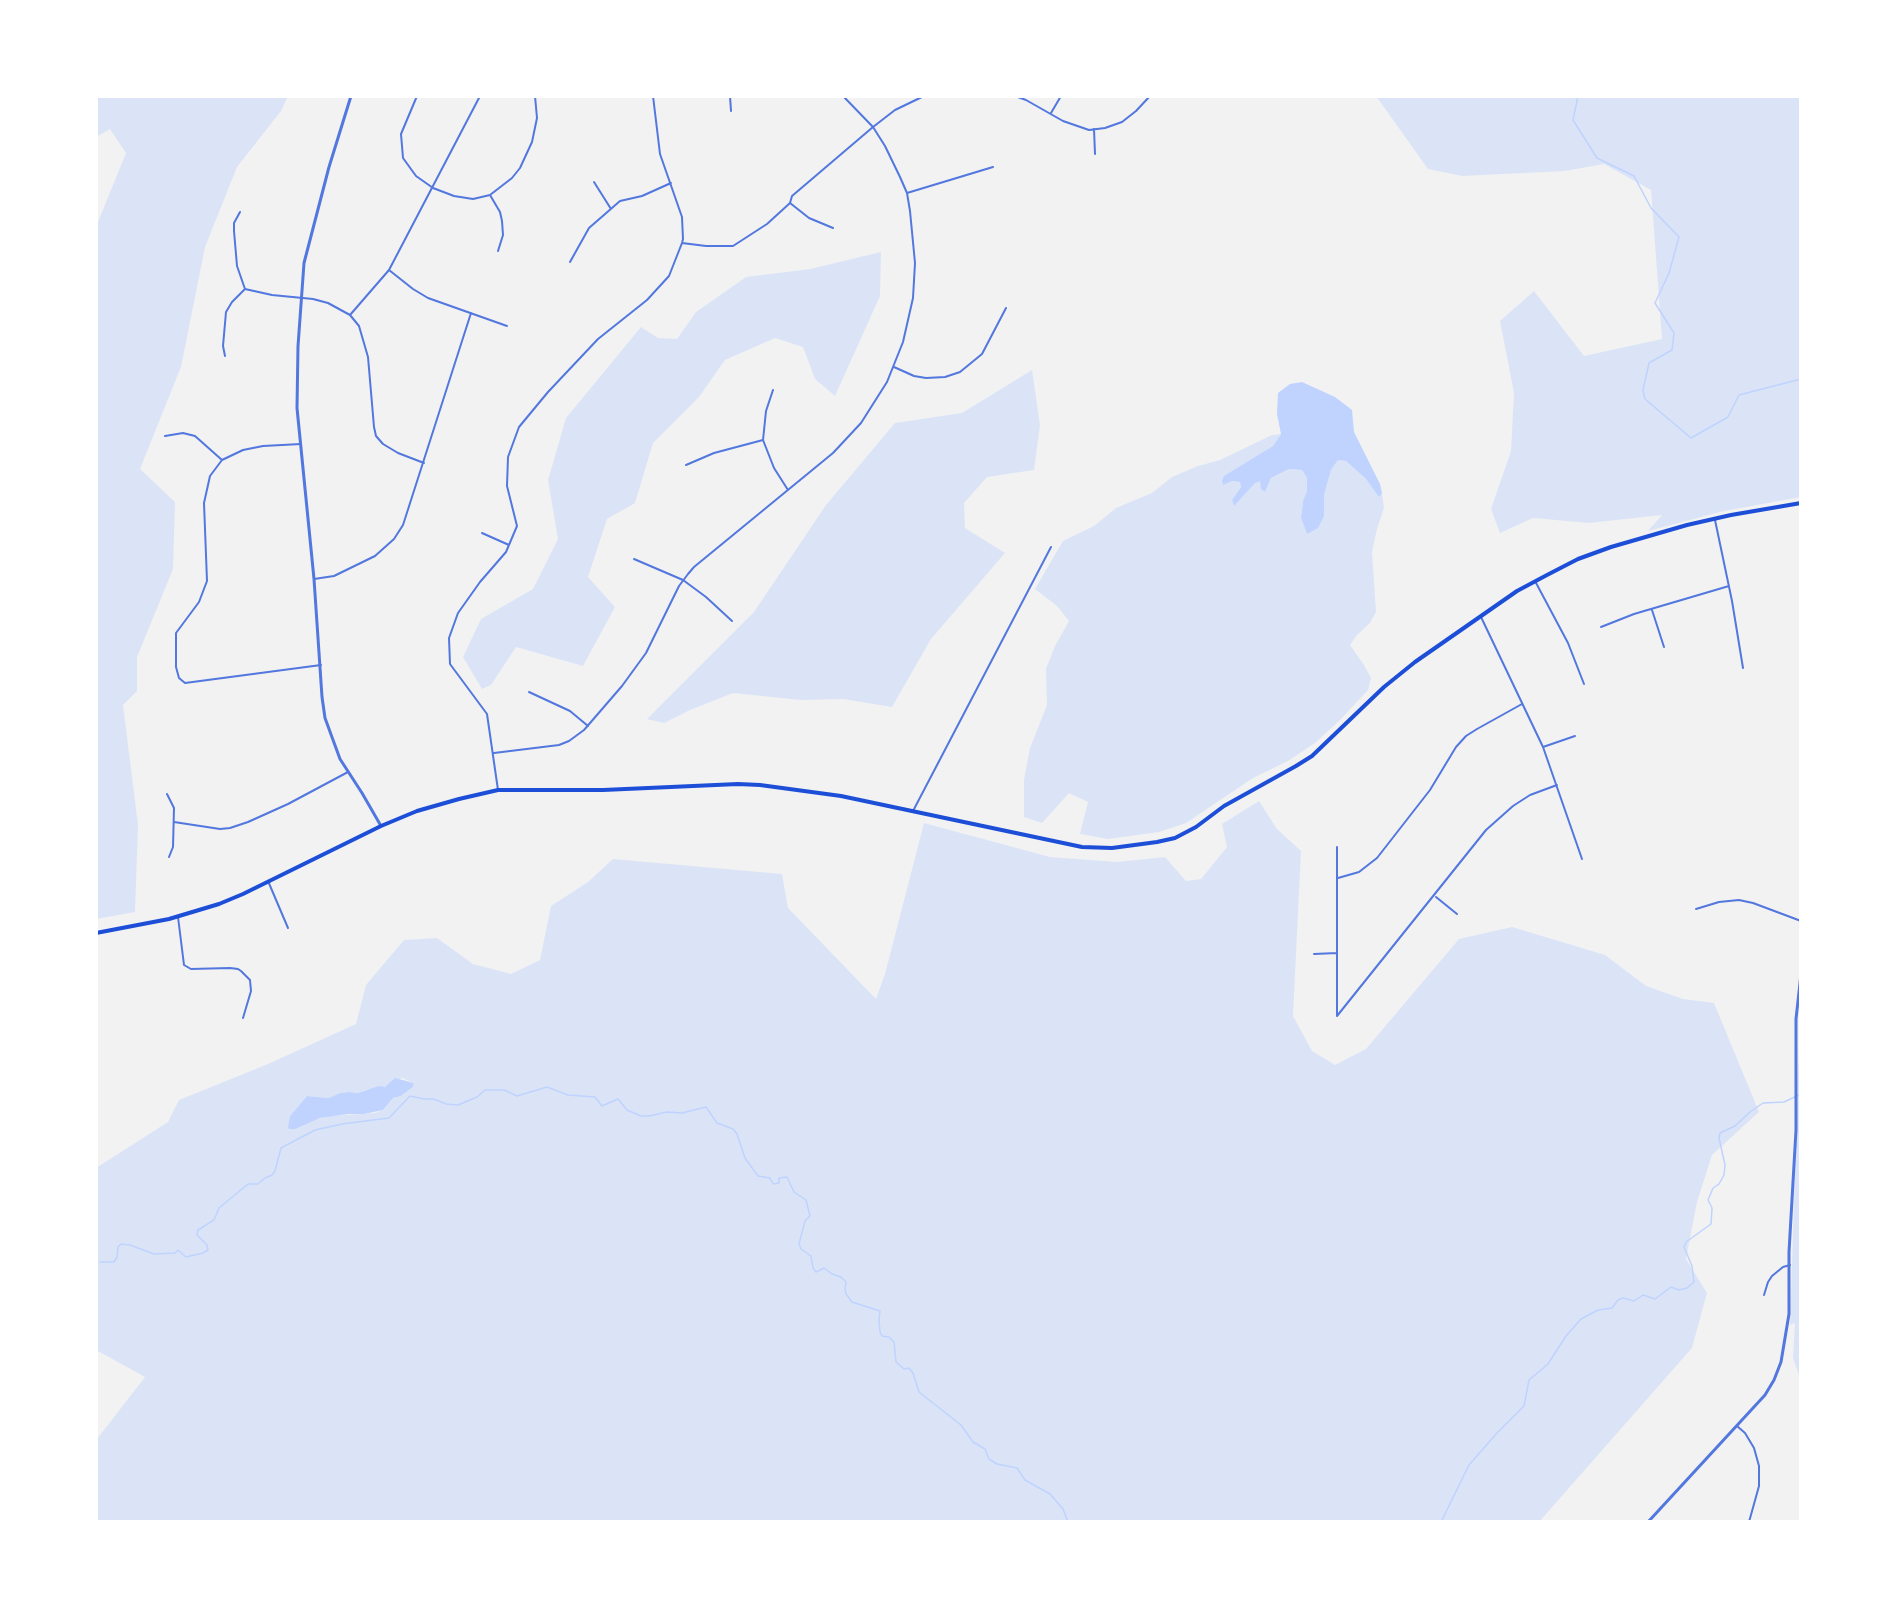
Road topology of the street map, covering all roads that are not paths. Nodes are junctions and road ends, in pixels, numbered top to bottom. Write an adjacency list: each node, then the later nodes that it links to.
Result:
1 (351, 96): 32 (street)
2 (417, 96): 20 (street)
3 (480, 96): 20 (street)
4 (535, 96): 22 (street)
5 (653, 96): 19 (street)
6 (730, 96): 12 (street)
7 (843, 96): 14 (street)
8 (924, 96): 14 (street)
9 (1015, 96): 13 (street)
10 (1061, 96): 13 (street)
11 (1150, 96): 15 (street)
12 (731, 111)
13 (1051, 113): 15 (street)
14 (873, 127): 21 (street); 23 (street)
15 (1094, 129): 16 (street)
16 (1095, 154)
17 (993, 167): 21 (street)
18 (594, 182): 24 (street)
19 (670, 183): 24 (street); 27 (street)
20 (433, 188): 22 (street); 30 (street)
21 (907, 193): 38 (street)
22 (490, 195): 28 (street)
23 (790, 203): 26 (street); 27 (street)
24 (611, 209): 29 (street)
25 (240, 212): 31 (street)
26 (833, 228)
27 (682, 243): 50 (street)
28 (498, 251)
29 (570, 262)
30 (389, 270): 34 (street); 35 (street)
31 (245, 289): 32 (street); 37 (street)
32 (301, 297): 35 (street); 42 (street)
33 (1006, 308): 38 (street)
34 (471, 314): 36 (street); 44 (street)
35 (350, 315): 44 (street)
36 (507, 326)
37 (225, 356)
38 (894, 367): 46 (street)
39 (773, 390): 41 (street)
40 (165, 436): 43 (street)
41 (763, 440): 45 (street); 46 (street)
42 (301, 444): 43 (street); 53 (street)
43 (222, 460): 62 (street)
44 (424, 463): 53 (street)
45 (686, 465)
46 (788, 490): 54 (street)
47 (1801, 503): 48 (main road)
48 (1715, 519): 55 (main road); 56 (street)
49 (482, 533): 50 (street)
50 (509, 545): 70 (street)
51 (1050, 547): 75 (street)
52 (634, 559): 54 (street)
53 (314, 579): 62 (street)
54 (682, 580): 59 (street); 67 (street)
55 (1535, 581): 58 (main road); 64 (street)
56 (1729, 586): 57 (street); 63 (street)
57 (1652, 610): 60 (street); 61 (street)
58 (1480, 617): 66 (street); 75 (main road)
59 (732, 621)
60 (1601, 627)
61 (1664, 647)
62 (321, 665): 71 (street)
63 (1743, 668)
64 (1584, 684)
65 (529, 692): 67 (street)
66 (1522, 704): 69 (street); 81 (street)
67 (588, 726): 70 (street)
68 (1575, 735): 69 (street)
69 (1543, 747): 72 (street)
70 (494, 753): 73 (street)
71 (348, 772): 76 (street); 77 (street)
72 (1557, 785): 80 (street); 83 (street)
73 (498, 790): 75 (main road); 77 (main road)
74 (167, 794): 76 (street)
75 (913, 811)
76 (174, 822): 79 (street)
77 (381, 826): 82 (main road)
78 (1337, 847): 81 (street)
79 (169, 857)
80 (1582, 859)
81 (1338, 878): 90 (street)
82 (268, 881): 86 (main road); 88 (street)
83 (1435, 896): 85 (street); 90 (street)
84 (1696, 909): 87 (street)
85 (1457, 914)
86 (178, 917): 89 (main road); 93 (street)
87 (1801, 921)
88 (288, 928)
89 (96, 933)
90 (1337, 953): 91 (street)
91 (1314, 954)
92 (1801, 974): 94 (street)
93 (243, 1018)
94 (1790, 1265): 95 (street); 96 (street)
95 (1764, 1295)
96 (1737, 1426): 97 (street); 98 (street)
97 (1648, 1522)
98 (1749, 1522)

